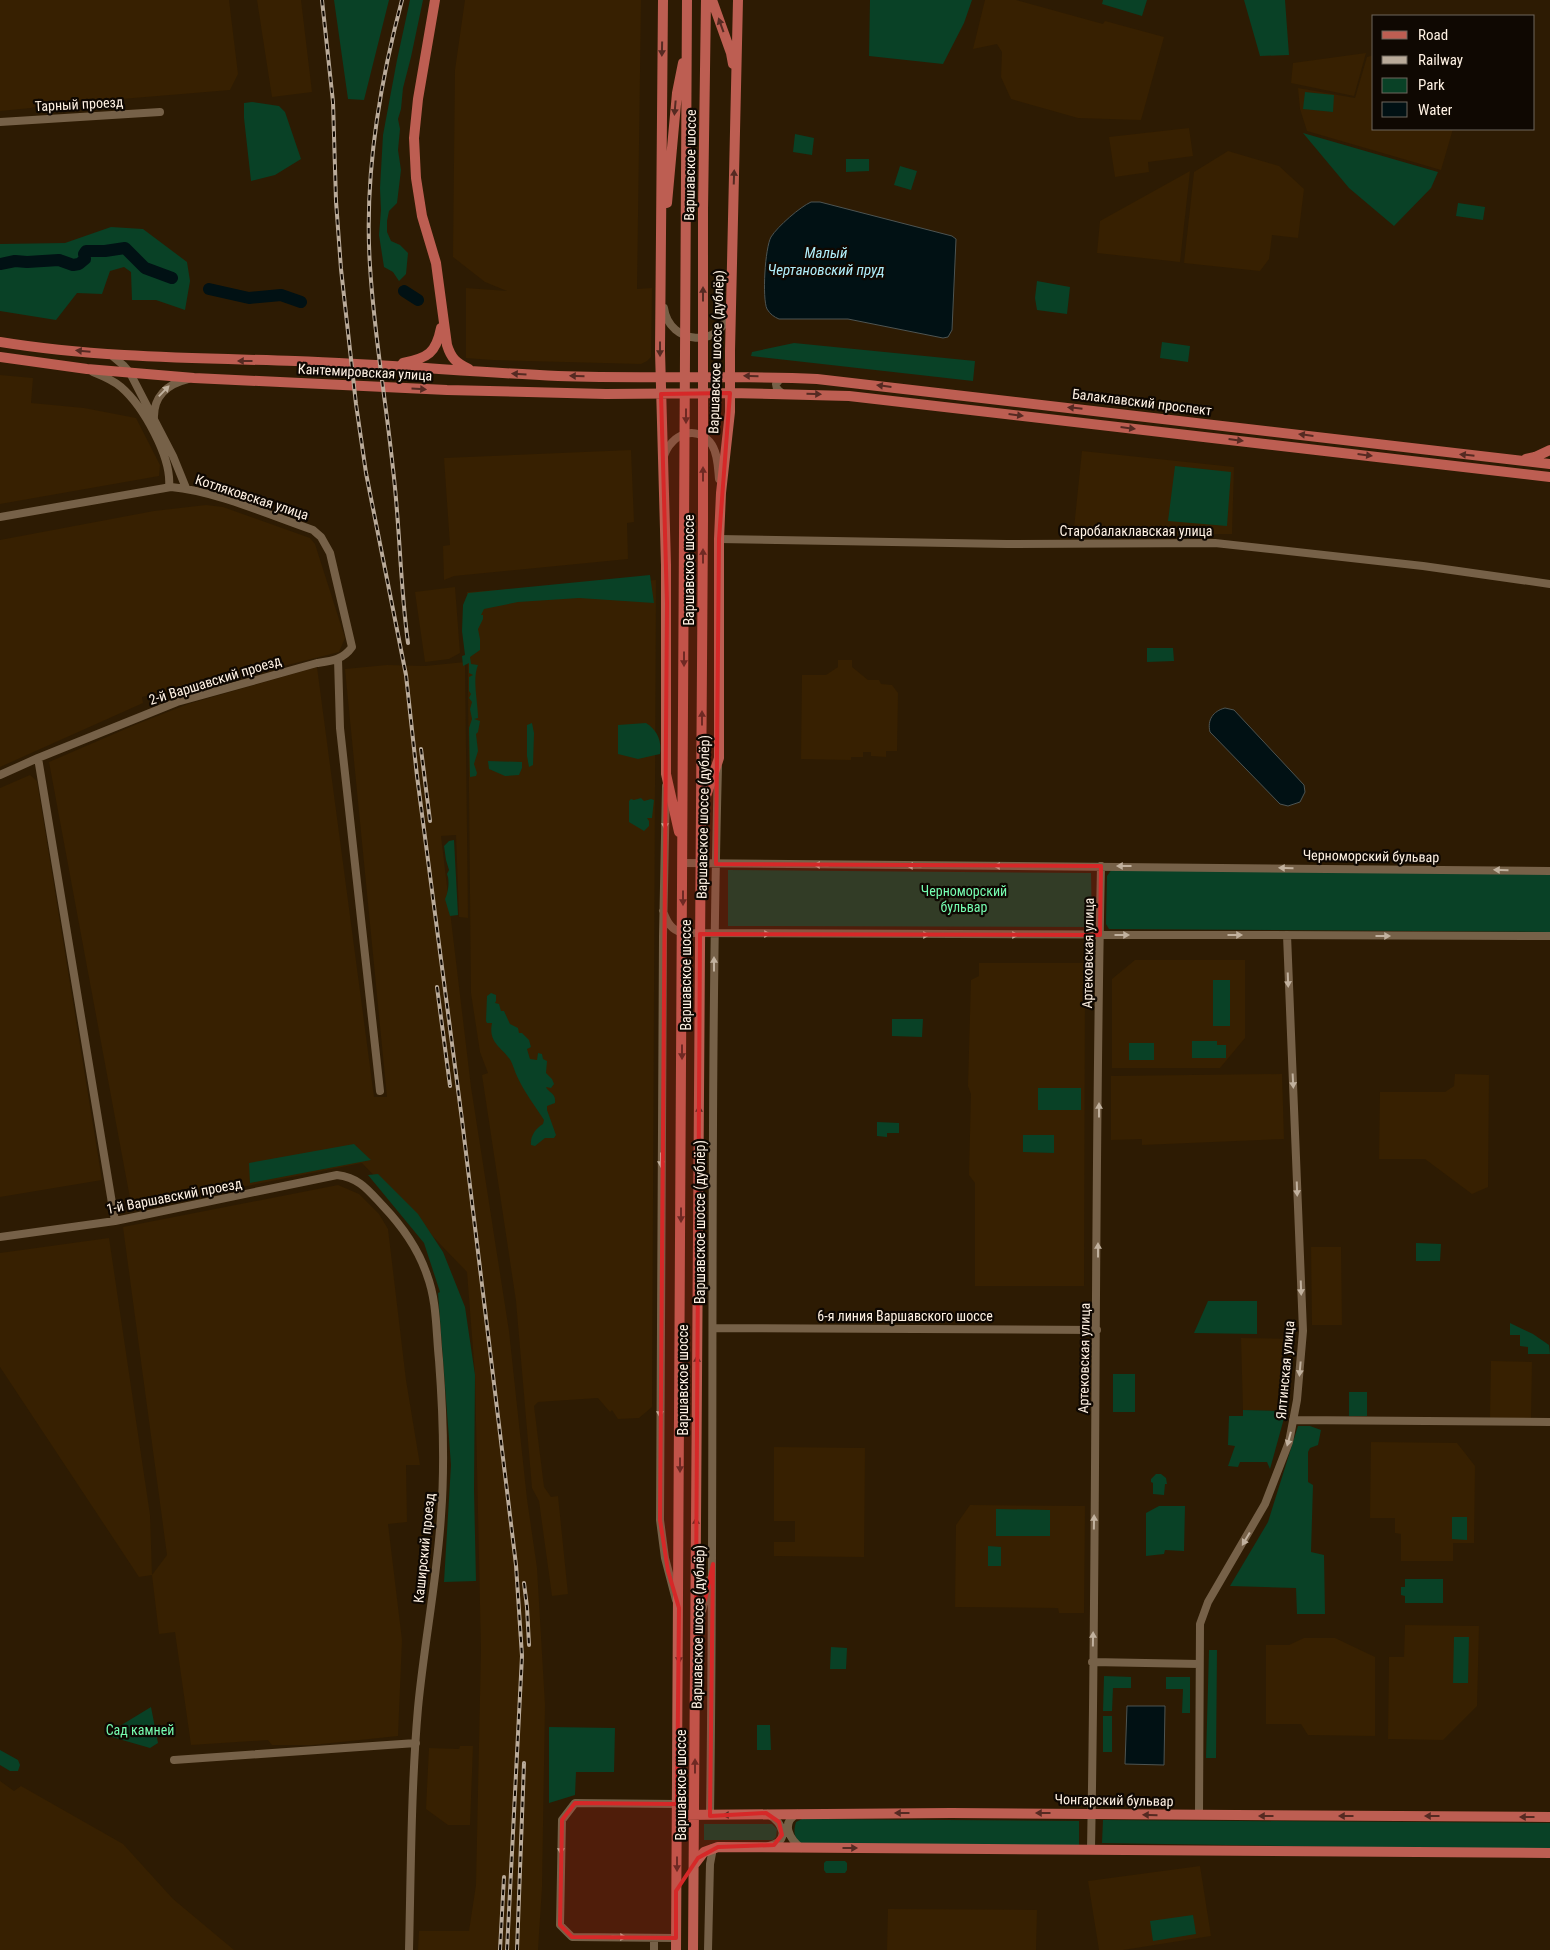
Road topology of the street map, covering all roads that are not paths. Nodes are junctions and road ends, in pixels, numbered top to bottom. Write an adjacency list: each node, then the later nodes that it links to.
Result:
1 (435, 0): 14 (main road)
2 (663, 0): 11 (main road, Варшавское шоссе (дублёр), one-way to 11)
3 (687, 0): 7 (main road, Варшавское шоссе)
4 (706, 0): 55 (main road, Варшавское шоссе, one-way to 4)
5 (712, 0): 8 (main road, one-way to 5)
6 (738, 0): 8 (main road, Варшавское шоссе (дублёр))
7 (687, 43): 11 (main road, one-way to 11); 56 (main road, Варшавское шоссе, one-way to 56)
8 (737, 84): 13 (main road, Варшавское шоссе (дублёр), one-way to 8)
9 (160, 112): 10 (street, Тарный проезд)
10 (0, 122)
11 (661, 263): 12 (main road, Варшавское шоссе (дублёр))
12 (661, 286): 13 (street); 24 (main road, Варшавское шоссе (дублёр), one-way to 24)
13 (731, 287): 23 (main road, Варшавское шоссе (дублёр))
14 (443, 318): 18 (main road); 20 (main road)
15 (0, 342): 16 (main road, Кантемировская улица, one-way to 15)
16 (109, 354): 18 (main road, Кантемировская улица, one-way to 16); 21 (street)
17 (0, 357): 19 (main road, Кантемировская улица)
18 (395, 365): 20 (main road, Кантемировская улица)
19 (87, 369): 21 (main road, Кантемировская улица); 43 (street)
20 (480, 372): 22 (main road, Кантемировская улица, one-way to 20)
21 (130, 373): 25 (main road, Кантемировская улица); 33 (street)
22 (606, 376): 24 (main road, Кантемировская улица); 28 (main road)
23 (730, 376): 24 (main road, Кантемировская улица); 26 (main road, Балаклавский проспект, one-way to 23); 27 (main road, Варшавское шоссе (дублёр))
24 (661, 377): 29 (main road, Варшавское шоссе (дублёр))
25 (194, 378): 28 (main road, Кантемировская улица, one-way to 28); 33 (street, one-way to 25)
26 (785, 378): 30 (street); 31 (main road, Балаклавский проспект, one-way to 26)
27 (730, 393): 29 (main road, Кантемировская улица); 30 (main road, Балаклавский проспект); 45 (main road, Варшавское шоссе (дублёр))
28 (606, 394): 29 (main road, Кантемировская улица)
29 (661, 394): 37 (main road, Варшавское шоссе (дублёр))
30 (783, 394): 32 (main road, Балаклавский проспект, one-way to 32)
31 (1044, 404): 32 (street); 34 (main road, Балаклавский проспект, one-way to 31)
32 (1041, 418): 35 (main road, Балаклавский проспект, one-way to 35)
33 (154, 421): 44 (street)
34 (1216, 424): 35 (street); 38 (main road, Балаклавский проспект, one-way to 34)
35 (1213, 438): 40 (main road, Балаклавский проспект, one-way to 40)
36 (1550, 450): 38 (main road)
37 (663, 460): 45 (street); 53 (main road, Варшавское шоссе (дублёр))
38 (1515, 460): 39 (main road, Балаклавский проспект)
39 (1546, 463): 41 (street)
40 (1514, 473): 41 (main road, Балаклавский проспект); 42 (main road)
41 (1545, 477)
42 (1550, 485)
43 (169, 487): 44 (street, Котляковская улица); 46 (street, Котляковская улица)
44 (186, 488): 49 (street, Котляковская улица)
45 (721, 494): 47 (main road, Варшавское шоссе (дублёр))
46 (0, 516)
47 (719, 539): 48 (street, Старобалаклавская улица); 52 (main road, Варшавское шоссе (дублёр))
48 (1550, 584)
49 (352, 647): 50 (street, 2-й Варшавский проезд)
50 (338, 659): 51 (street, 2-й Варшавский проезд); 69 (street)
51 (38, 758): 54 (street, 2-й Варшавский проезд); 71 (street)
52 (719, 758): 55 (main road); 59 (street, Варшавское шоссе (дублёр))
53 (666, 774): 56 (main road); 62 (street, Варшавское шоссе (дублёр), one-way to 62)
54 (0, 775)
55 (701, 820): 58 (main road, Варшавское шоссе)
56 (682, 852): 57 (main road, Варшавское шоссе)
57 (682, 863): 58 (street, Черноморский бульвар); 63 (main road, Варшавское шоссе, one-way to 63)
58 (701, 863): 59 (street, Черноморский бульвар); 64 (main road, Варшавское шоссе)
59 (716, 864): 60 (street, Черноморский бульвар, one-way to 59); 65 (street, Варшавское шоссе (дублёр))
60 (1102, 866): 61 (street, Черноморский бульвар, one-way to 60); 66 (street, Артековская улица)
61 (1550, 870)
62 (663, 911): 63 (street); 78 (street, Варшавское шоссе (дублёр), one-way to 78)
63 (683, 934): 64 (street); 78 (main road, Варшавское шоссе, one-way to 78)
64 (700, 934): 65 (street); 79 (main road, Варшавское шоссе, one-way to 64)
65 (715, 934): 66 (street, one-way to 66); 73 (street, Варшавское шоссе (дублёр), one-way to 65)
66 (1100, 935): 67 (street, one-way to 67); 74 (street, Артековская улица, one-way to 66)
67 (1287, 936): 68 (street, one-way to 68); 75 (street, Ялтинская улица, one-way to 75)
68 (1550, 936)
69 (380, 1090)
70 (351, 1177): 71 (street, 1-й Варшавский проезд); 82 (street, Каширский проезд)
71 (115, 1221): 72 (street, 1-й Варшавский проезд)
72 (0, 1237)
73 (713, 1328): 74 (street, 6-я линия Варшавского шоссе); 77 (street, Варшавское шоссе (дублёр))
74 (1097, 1330): 80 (street, Артековская улица, one-way to 74)
75 (1294, 1420): 76 (street); 81 (street, Ялтинская улица, one-way to 81)
76 (1550, 1422)
77 (713, 1564): 79 (street); 90 (street, Варшавское шоссе (дублёр))
78 (679, 1608): 84 (main road, Варшавское шоссе, one-way to 84)
79 (695, 1644): 89 (main road, Варшавское шоссе, one-way to 79)
80 (1092, 1662): 81 (street); 87 (street, Артековская улица)
81 (1199, 1664): 91 (street, Ялтинская улица)
82 (416, 1743): 83 (street); 101 (street, Каширский проезд)
83 (174, 1760)
84 (677, 1804): 88 (main road, Варшавское шоссе); 99 (street, one-way to 99)
85 (801, 1813): 86 (main road, Чонгарский бульвар); 87 (main road, Чонгарский бульвар, one-way to 85); 95 (street)
86 (766, 1814): 90 (main road, Чонгарский бульвар, one-way to 90); 93 (street)
87 (1092, 1814): 91 (main road, Чонгарский бульвар, one-way to 87); 96 (street, Артековская улица)
88 (677, 1815): 89 (main road, Чонгарский бульвар); 100 (main road, Варшавское шоссе, one-way to 100)
89 (694, 1815): 90 (main road, Чонгарский бульвар); 98 (main road, Варшавское шоссе)
90 (710, 1815)
91 (1199, 1815): 92 (main road, Чонгарский бульвар, one-way to 91)
92 (1550, 1817)
93 (767, 1847): 94 (main road); 95 (main road)
94 (713, 1848): 98 (main road); 105 (street)
95 (801, 1848): 96 (main road, one-way to 96)
96 (1091, 1850): 97 (main road)
97 (1550, 1852)
98 (694, 1865): 104 (main road, Варшавское шоссе)
99 (654, 1938): 100 (street); 102 (street)
100 (676, 1938): 103 (main road, Варшавское шоссе)
101 (409, 1950)
102 (654, 1950)
103 (676, 1950)
104 (693, 1950)
105 (708, 1950)

